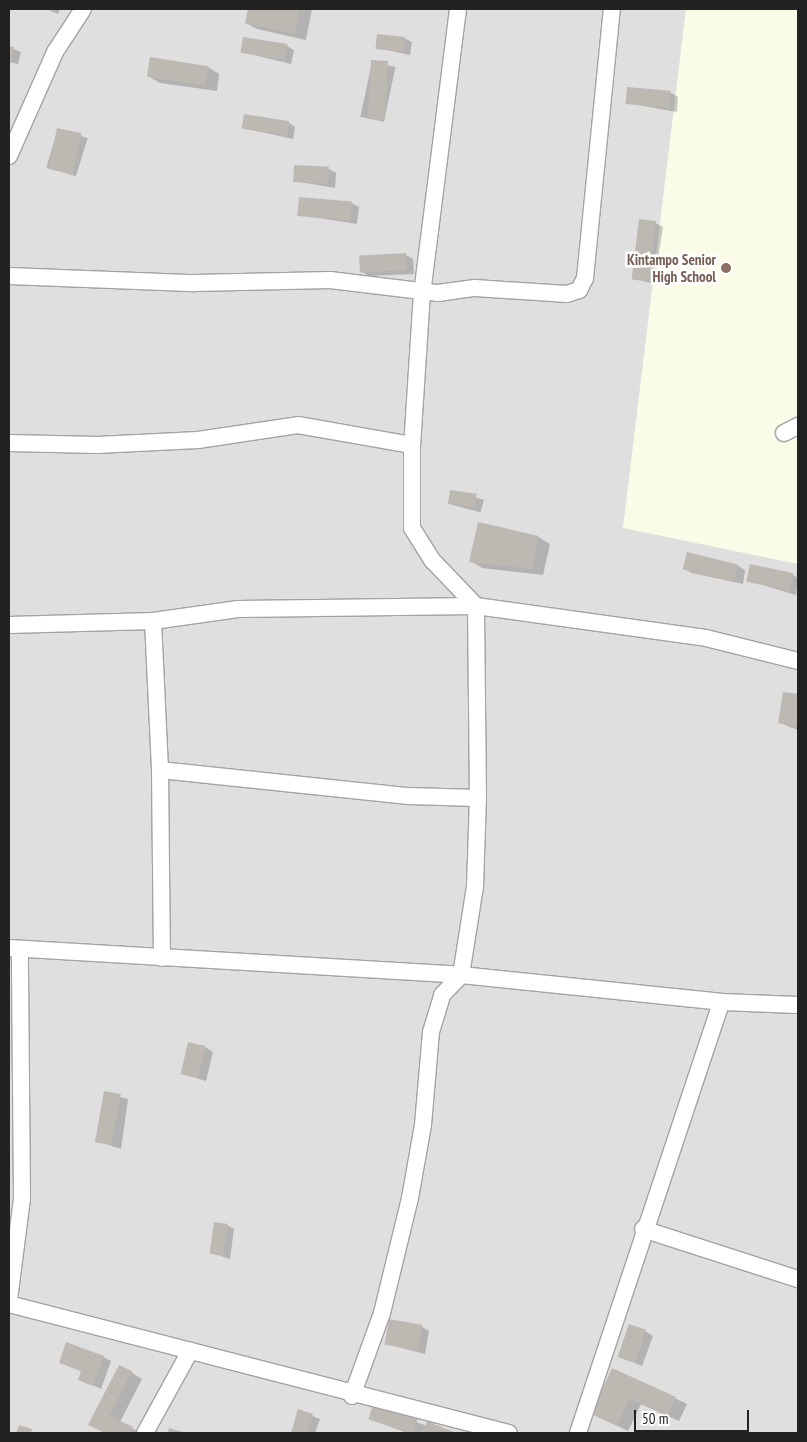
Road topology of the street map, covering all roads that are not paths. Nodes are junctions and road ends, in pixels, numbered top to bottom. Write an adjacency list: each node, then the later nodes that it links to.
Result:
1 (83, 9): 4 (street)
2 (458, 9): 6 (street)
3 (612, 9): 6 (street)
4 (9, 156)
5 (9, 276): 6 (street)
6 (422, 292): 8 (street)
7 (9, 443): 8 (street)
8 (412, 444): 9 (street)
9 (476, 606): 10 (street); 12 (street); 14 (street)
10 (153, 621): 11 (street); 13 (street)
11 (9, 625)
12 (798, 661)
13 (160, 770): 14 (street); 16 (street)
14 (478, 798): 17 (street)
15 (14, 948): 16 (street); 22 (street)
16 (162, 958): 17 (street)
17 (461, 975): 18 (street); 24 (street)
18 (721, 1002): 19 (street); 20 (street)
19 (798, 1005)
20 (643, 1229): 21 (street); 27 (street)
21 (798, 1279)
22 (9, 1302): 23 (street)
23 (190, 1351): 24 (street); 25 (street)
24 (352, 1396): 26 (street)
25 (145, 1433)
26 (509, 1433)
27 (578, 1433)

